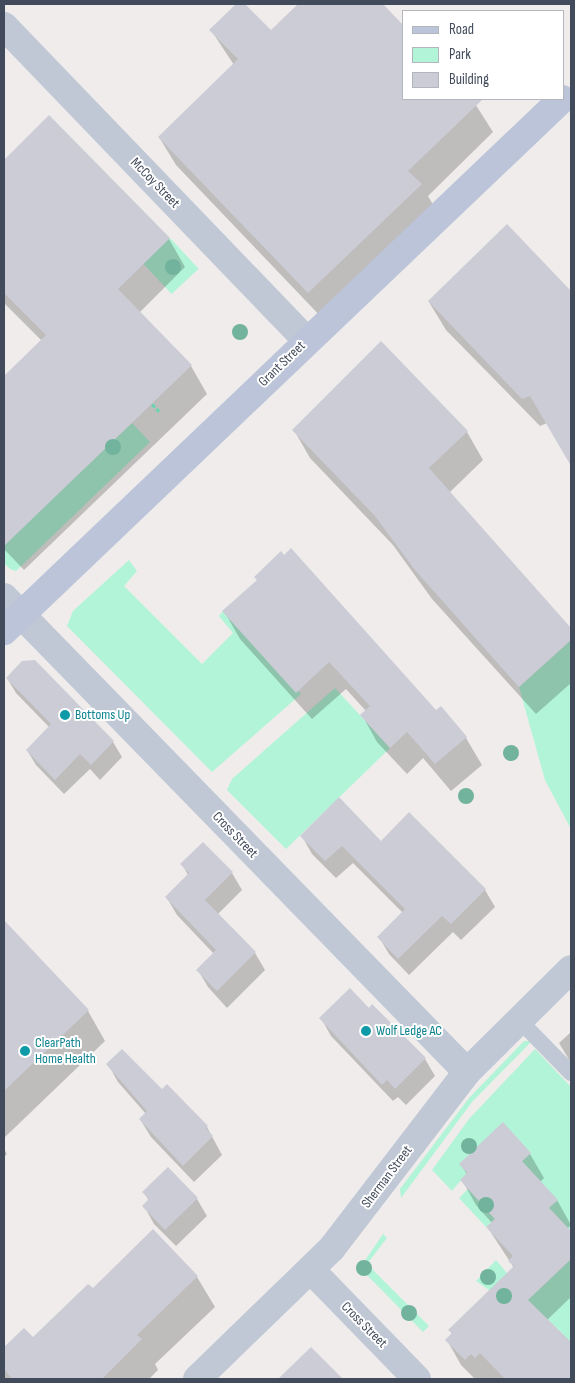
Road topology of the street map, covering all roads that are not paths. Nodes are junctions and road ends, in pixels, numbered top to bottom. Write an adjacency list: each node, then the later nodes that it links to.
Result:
1 (4, 26): 3 (street, McCoy Street)
2 (561, 100): 3 (main road, Grant Street)
3 (307, 341): 4 (main road, Grant Street)
4 (9, 614): 7 (street, Cross Street)
5 (571, 969): 6 (street, Sherman Street)
6 (520, 1021): 7 (street, Sherman Street); 8 (lane)
7 (467, 1072): 9 (street, Sherman Street)
8 (571, 1073)
9 (311, 1270): 10 (street, Sherman Street); 11 (street, Cross Street)
10 (198, 1379)
11 (417, 1379)

